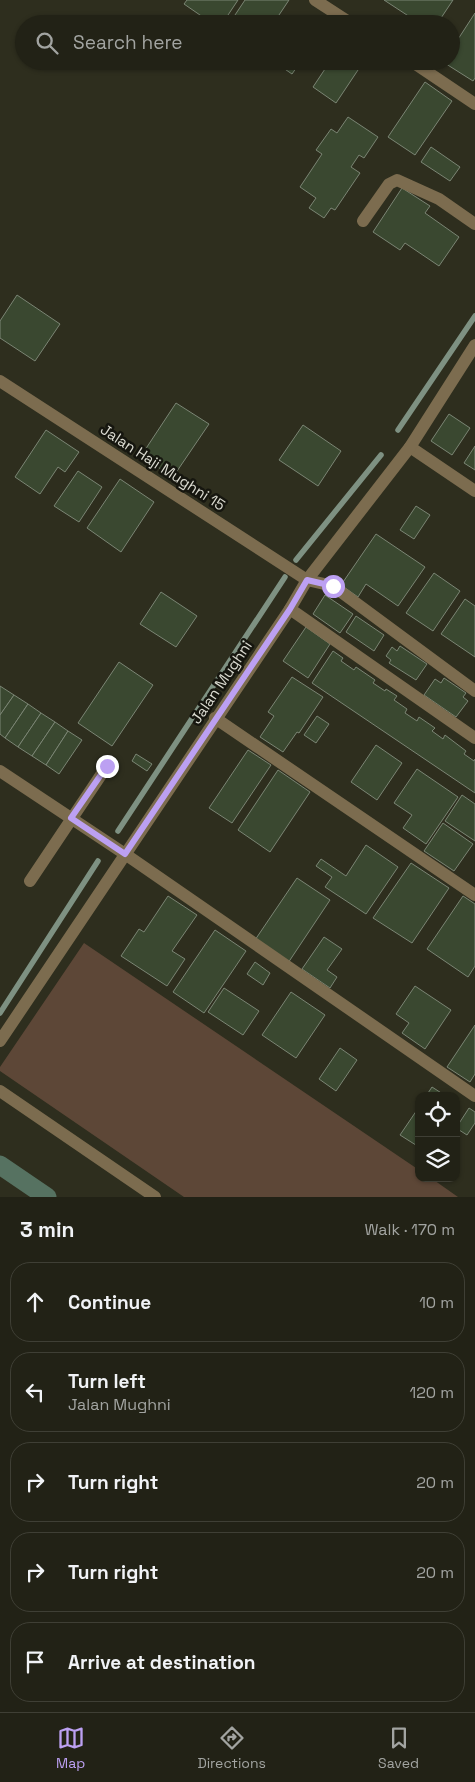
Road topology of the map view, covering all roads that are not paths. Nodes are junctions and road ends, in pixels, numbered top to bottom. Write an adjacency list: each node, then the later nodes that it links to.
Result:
1 (315, 0): 2 (street)
2 (338, 15)
3 (424, 70): 4 (street)
4 (475, 104)
5 (363, 221): 6 (street)
6 (475, 224)
7 (475, 345): 9 (street, Jalan Mughni)
8 (0, 381): 11 (street, Jalan Haji Mughni 15)
9 (410, 447): 10 (street); 11 (street, Jalan Mughni)
10 (475, 490)
11 (307, 580): 12 (street, Jalan Mughni); 13 (street, Jalan Haji Mughni 15)
12 (290, 609): 14 (street, Jalan Mughni); 15 (street)
13 (475, 692)
14 (216, 718): 19 (street, Jalan Mughni); 21 (street)
15 (475, 738)
16 (107, 766): 18 (street)
17 (0, 770): 18 (street)
18 (71, 818): 19 (street); 20 (street)
19 (125, 854): 22 (street, Jalan Mughni); 24 (street)
20 (30, 881)
21 (475, 895)
22 (0, 1041)
23 (0, 1091): 25 (street)
24 (475, 1096)
25 (155, 1197)

